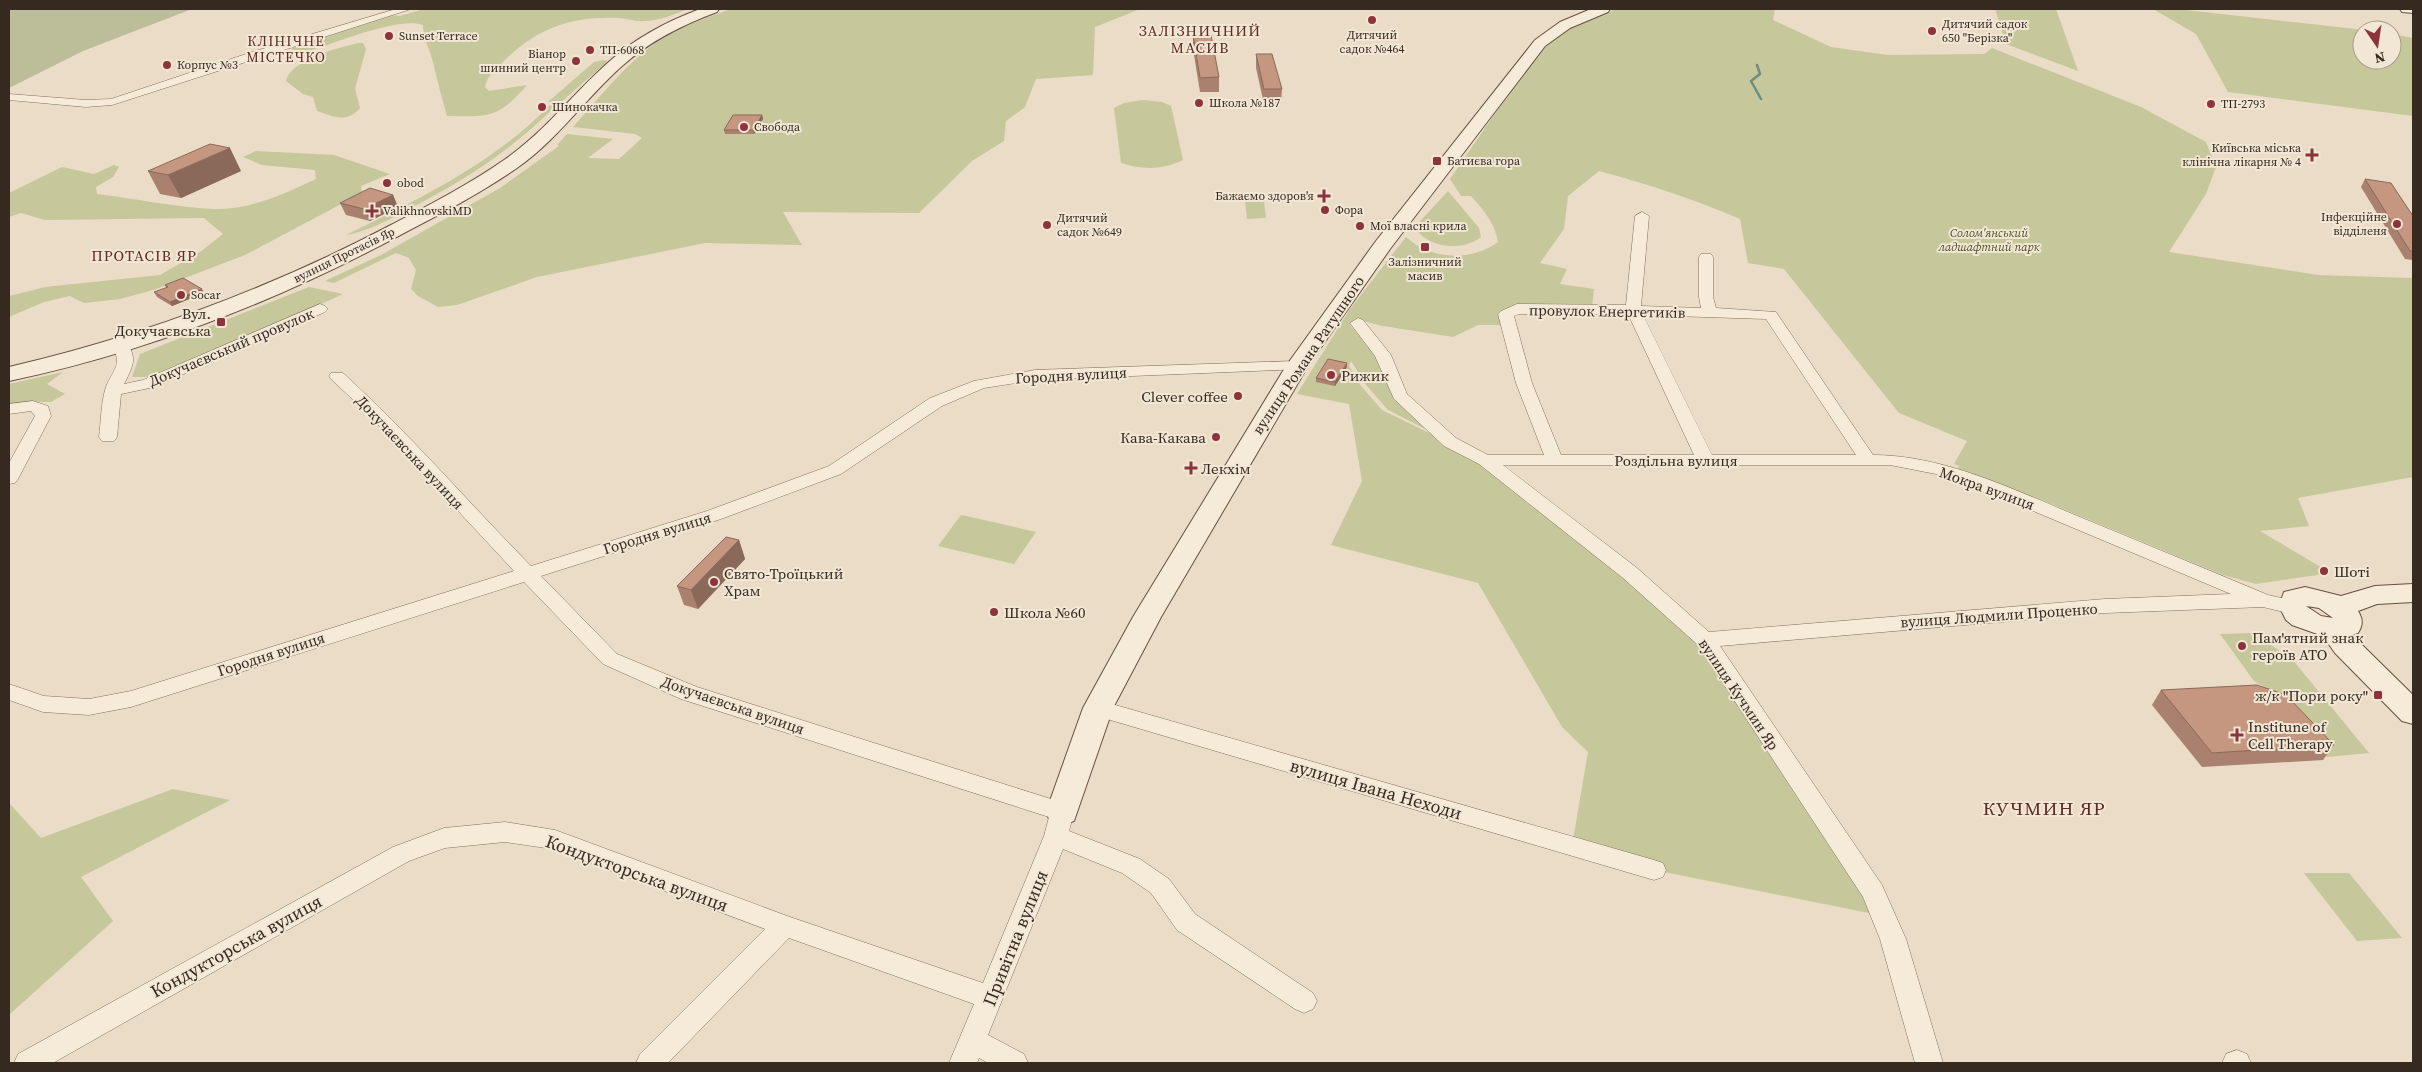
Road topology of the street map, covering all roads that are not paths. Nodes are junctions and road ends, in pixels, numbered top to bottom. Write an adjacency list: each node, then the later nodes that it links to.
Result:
1 (406, 9): 6 (street)
2 (712, 9): 13 (street, вулиця Протасів Яр)
3 (1603, 9): 14 (street, вулиця Романа Ратушного)
4 (2407, 9): 5 (street)
5 (2413, 10)
6 (9, 97)
7 (1642, 216): 10 (street)
8 (1706, 257): 11 (street)
9 (320, 309): 17 (street, Докучаєвський провулок)
10 (1633, 310): 11 (street, провулок Енергетиків); 20 (street, провулок Енергетиків); 23 (street)
11 (1710, 313): 22 (street, провулок Енергетиків)
12 (1358, 323): 21 (street, вулиця Кучмин Яр)
13 (121, 346): 15 (street, вулиця Протасів Яр); 17 (street, Докучаєвський провулок)
14 (1298, 366): 25 (street, Городня вулиця); 32 (street, вулиця Романа Ратушного)
15 (9, 374)
16 (337, 376): 25 (street, Докучаєвська вулиця)
17 (113, 391): 19 (street, Докучаєвський провулок)
18 (9, 409): 24 (street)
19 (108, 437)
20 (1554, 459): 21 (street, Роздільна вулиця); 23 (street, Роздільна вулиця)
21 (1484, 460): 30 (street, вулиця Кучмин Яр)
22 (1868, 460): 23 (street, Роздільна вулиця); 27 (street, Мокра вулиця)
23 (1706, 461)
24 (9, 479)
25 (526, 574): 31 (street, Городня вулиця); 34 (street, Докучаєвська вулиця)
26 (2413, 593): 29 (street)
27 (2263, 600): 28 (street, вулиця Людмили Проценко); 30 (street, вулиця Людмили Проценко)
28 (2292, 607): 29 (street)
29 (2336, 618): 33 (street)
30 (1705, 640): 43 (street, вулиця Кучмин Яр)
31 (9, 692)
32 (1098, 708): 34 (street, вулиця Романа Ратушного); 35 (street, вулиця Івана Неходи)
33 (2413, 713)
34 (1059, 824): 37 (street, Привітна вулиця); 38 (street, Докучаєвська вулиця)
35 (1654, 870)
36 (785, 926): 37 (street, Кондукторська вулиця); 40 (street, Кондукторська вулиця); 41 (street)
37 (990, 998): 39 (street, Привітна вулиця)
38 (1304, 1001)
39 (968, 1052): 42 (street)
40 (28, 1063)
41 (650, 1063)
42 (1014, 1063)
43 (1929, 1063)

